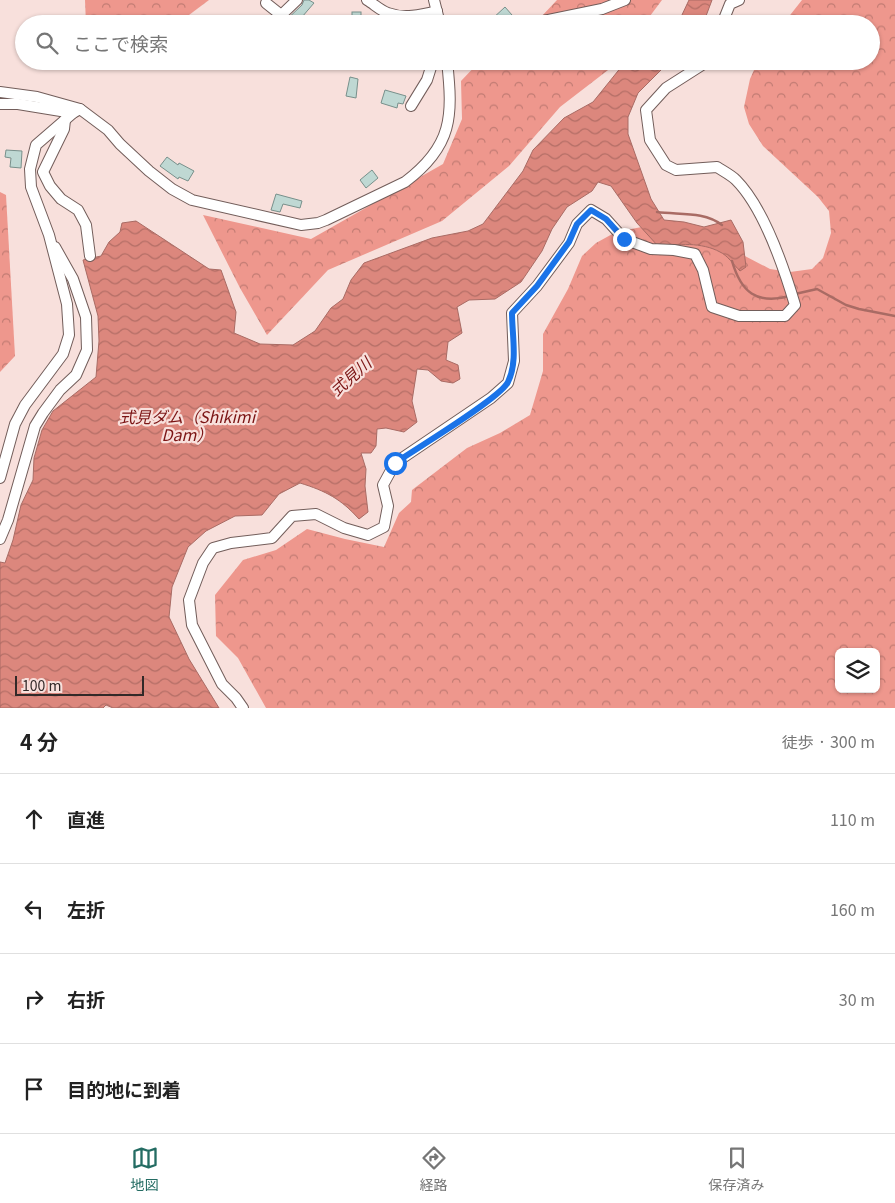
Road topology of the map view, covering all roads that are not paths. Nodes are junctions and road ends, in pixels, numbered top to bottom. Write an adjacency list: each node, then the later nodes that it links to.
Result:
1 (297, 0): 8 (street)
2 (367, 0): 9 (street)
3 (434, 0): 7 (street)
4 (625, 0): 12 (street)
5 (739, 0): 13 (street)
6 (266, 3): 8 (street)
7 (437, 11): 10 (street); 11 (street)
8 (281, 15)
9 (399, 15)
10 (423, 15)
11 (438, 15)
12 (573, 15)
13 (726, 15)
14 (430, 70): 19 (street)
15 (448, 70): 20 (street)
16 (694, 70): 25 (street)
17 (0, 92): 20 (street)
18 (0, 104): 20 (street)
19 (411, 106)
20 (72, 114): 21 (street); 22 (street)
21 (50, 241): 23 (street); 24 (street)
22 (90, 256)
23 (0, 478)
24 (0, 539)
25 (243, 708)

